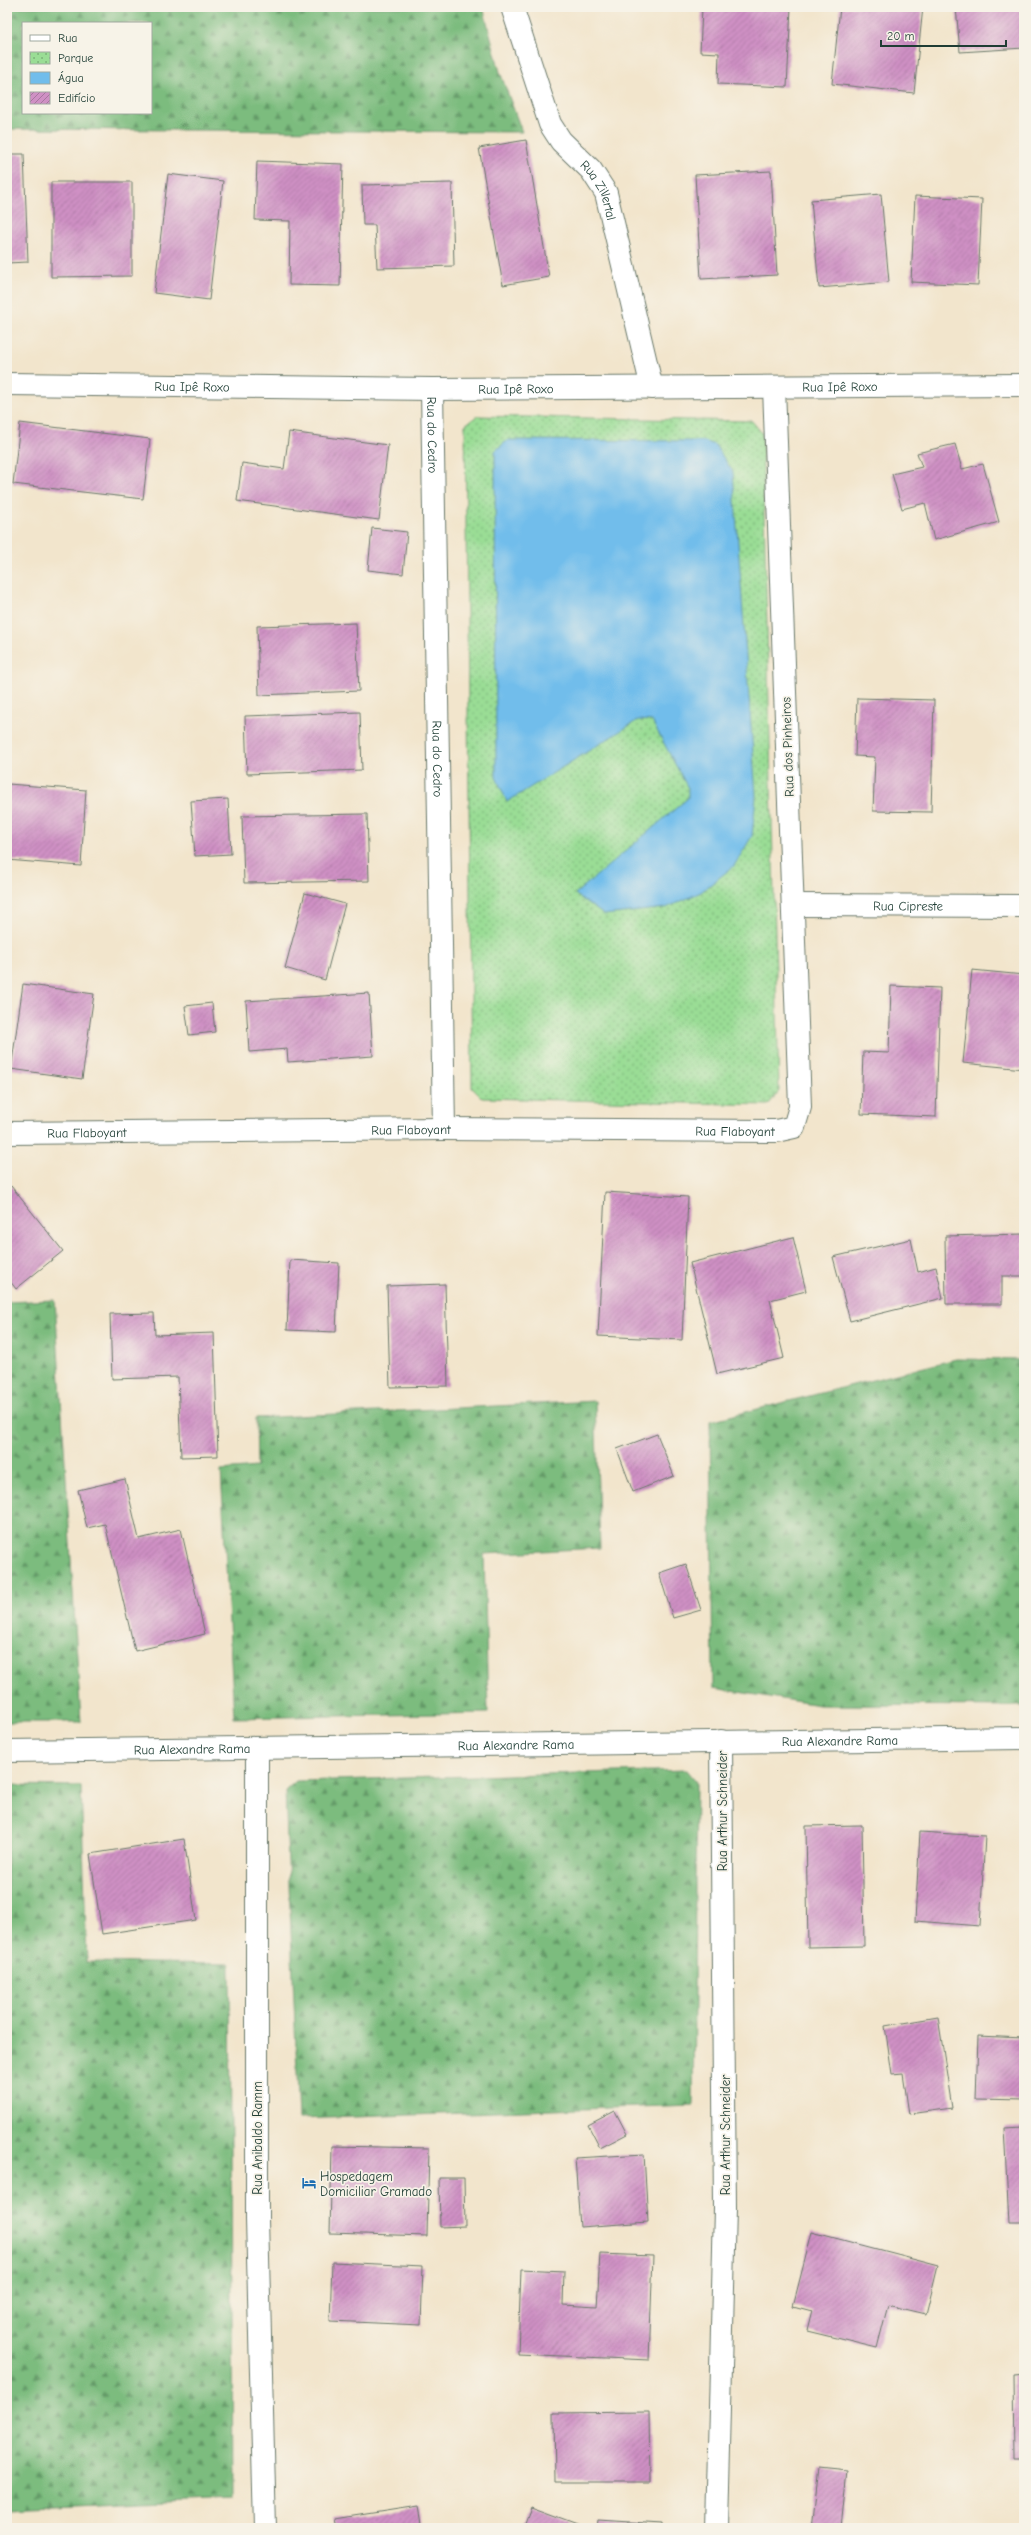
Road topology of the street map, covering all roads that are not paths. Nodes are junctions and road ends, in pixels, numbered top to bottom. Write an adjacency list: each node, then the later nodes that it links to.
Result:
1 (512, 7): 5 (street, Rua Zillertal)
2 (7, 384): 6 (street, Rua Ipê Roxo)
3 (1024, 385): 4 (street, Rua Ipê Roxo)
4 (774, 387): 5 (street, Rua Ipê Roxo); 7 (street, Rua dos Pinheiros)
5 (652, 388): 6 (street, Rua Ipê Roxo)
6 (432, 389): 10 (street, Rua do Cedro)
7 (792, 905): 8 (street, Rua Cipreste); 9 (street, Rua dos Pinheiros)
8 (1024, 906)
9 (800, 1107): 10 (street, Rua Flaboyant)
10 (444, 1129): 11 (street, Rua Flaboyant)
11 (7, 1133)
12 (1024, 1738): 13 (street, Rua Alexandre Rama)
13 (721, 1741): 14 (street, Rua Alexandre Rama); 17 (street, Rua Arthur Schneider)
14 (257, 1749): 15 (street, Rua Alexandre Rama); 16 (street, Rua Anibaldo Ramm)
15 (7, 1751)
16 (265, 2528)
17 (717, 2528)

